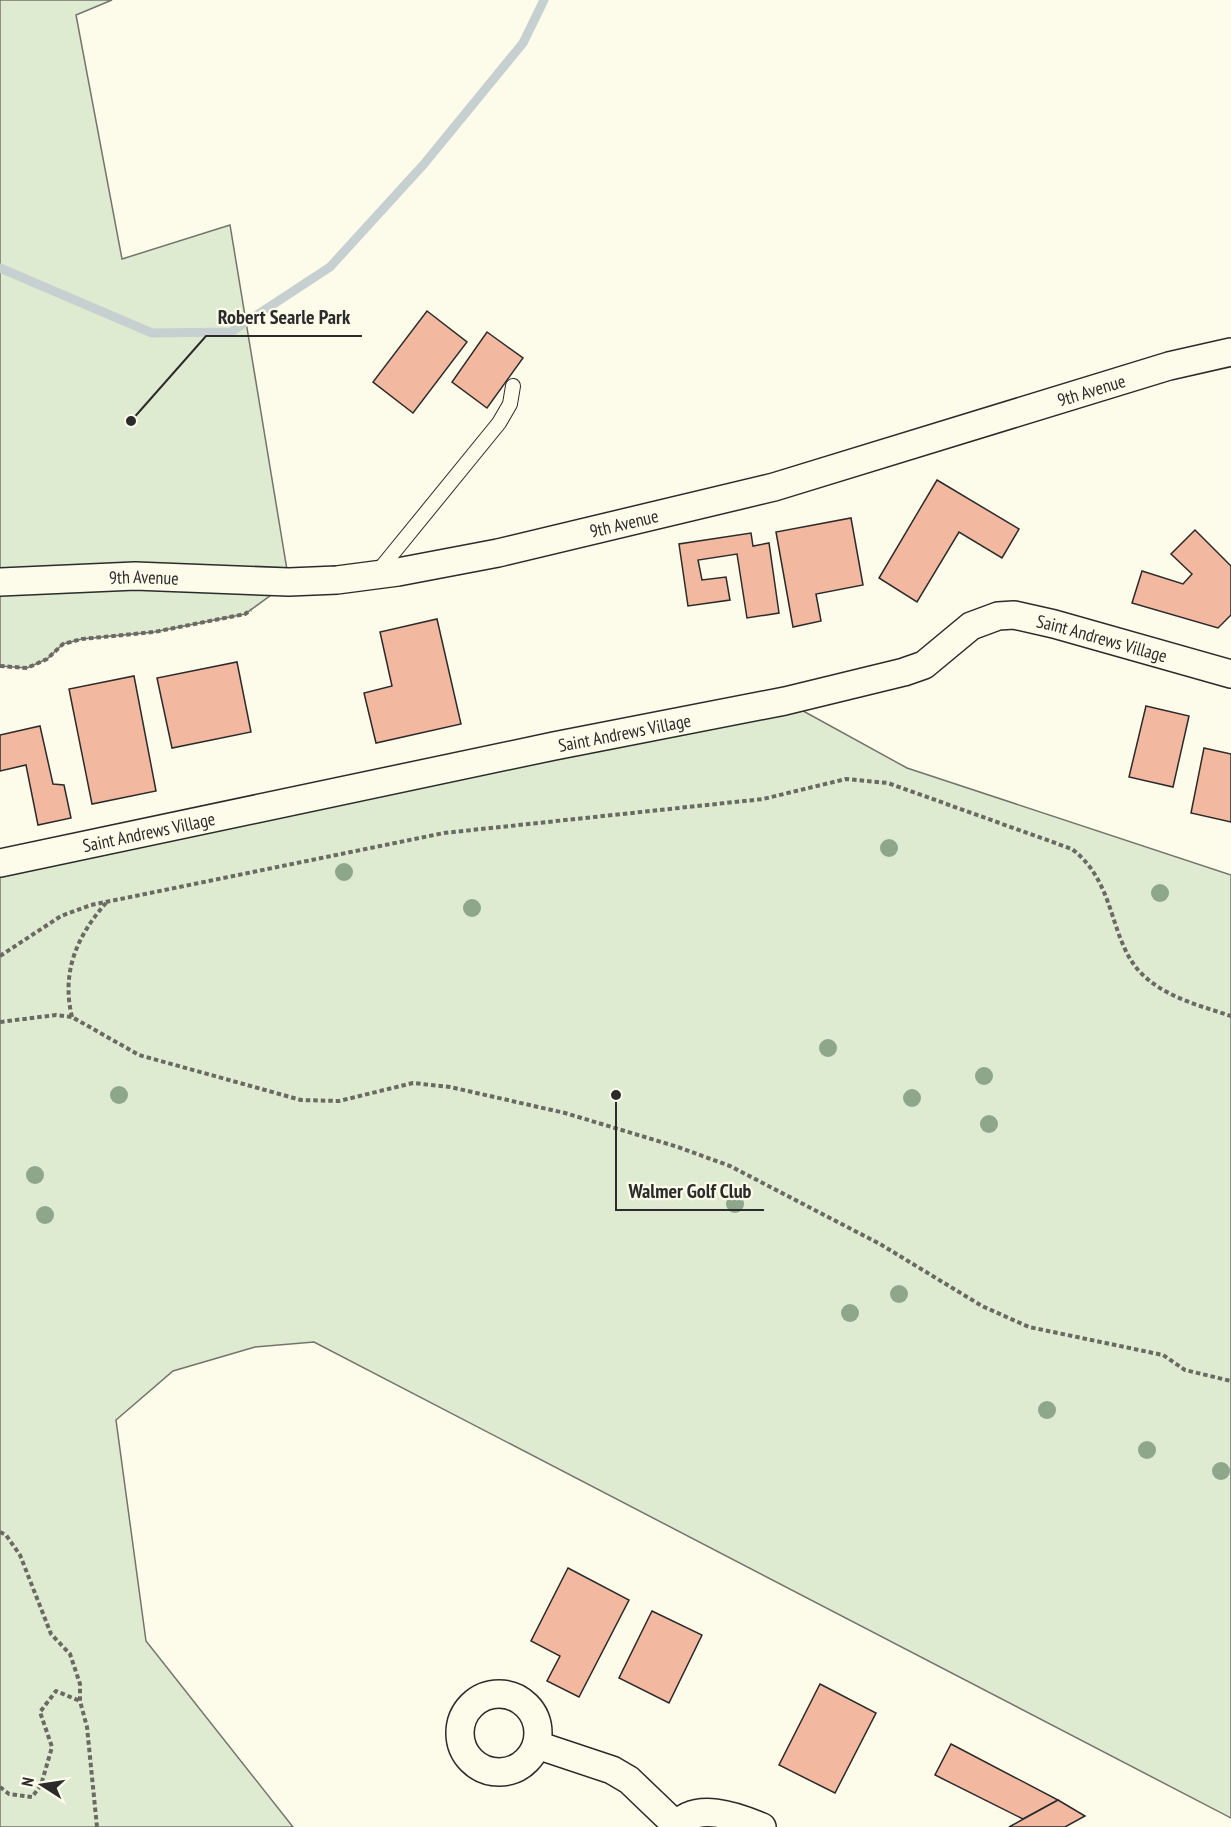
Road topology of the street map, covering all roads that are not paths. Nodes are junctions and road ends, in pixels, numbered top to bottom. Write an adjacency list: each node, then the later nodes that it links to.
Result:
1 (1231, 352): 3 (street, 9th Avenue)
2 (513, 387): 3 (lane)
3 (375, 576): 4 (street, 9th Avenue)
4 (0, 582)
5 (1231, 674): 6 (street, Saint Andrews Village)
6 (0, 863)
7 (537, 1745): 8 (street)
8 (675, 1826): 9 (street)
9 (762, 1827)

